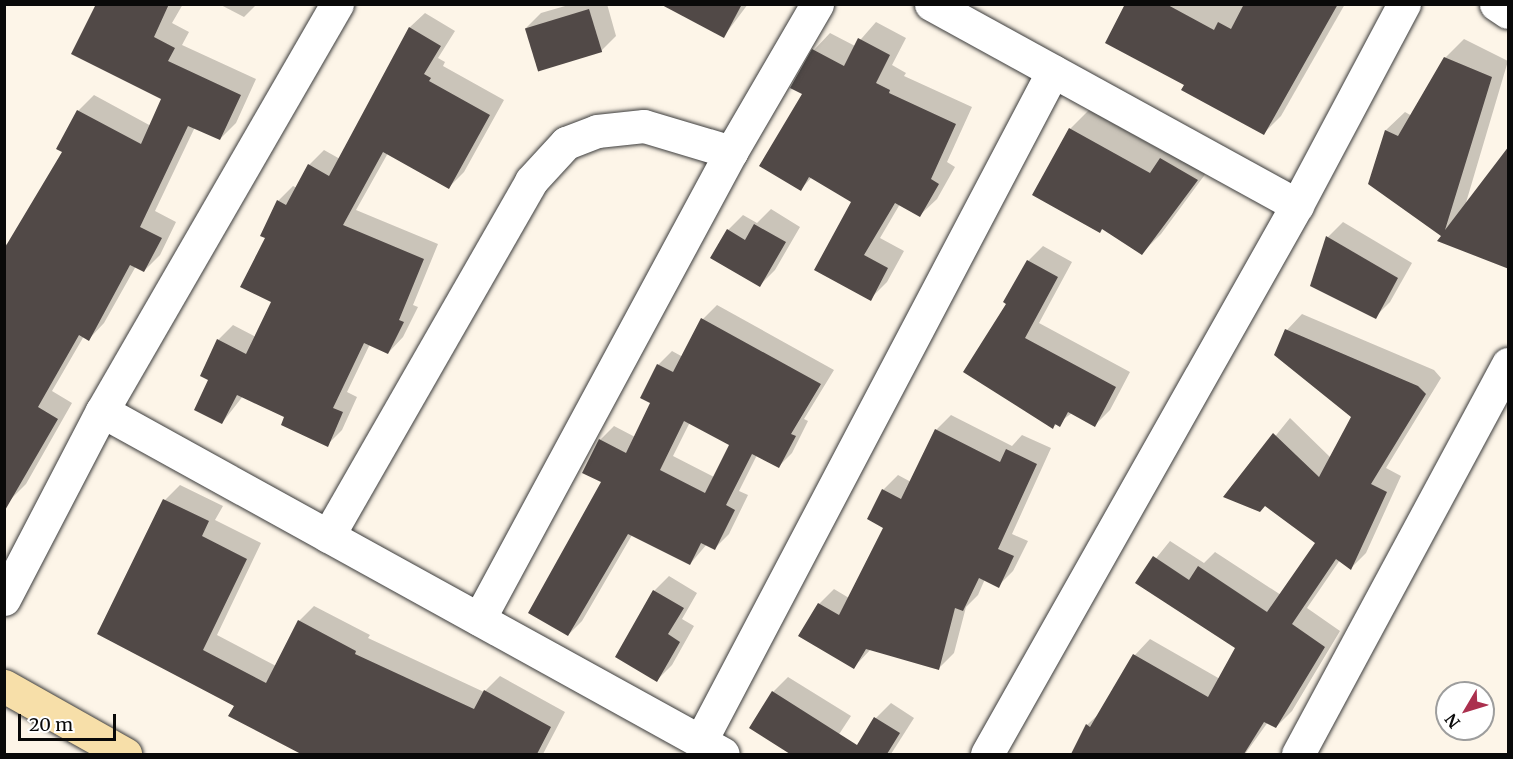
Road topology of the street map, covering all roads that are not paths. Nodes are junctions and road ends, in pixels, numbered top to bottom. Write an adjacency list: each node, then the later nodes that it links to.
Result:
1 (337, 4): 11 (street)
2 (817, 4): 8 (street)
3 (931, 4): 7 (street)
4 (1404, 4): 9 (street)
5 (1496, 4): 6 (street)
6 (1509, 12)
7 (1053, 71): 9 (street); 16 (street)
8 (731, 152): 12 (street); 14 (street)
9 (1297, 205): 18 (street)
10 (1509, 364): 19 (street)
11 (102, 411): 12 (street); 13 (street)
12 (328, 536): 14 (street)
13 (4, 599)
14 (479, 619): 16 (street)
15 (4, 686): 17 (street)
16 (711, 748)
17 (125, 754)
18 (987, 754)
19 (1298, 754)

